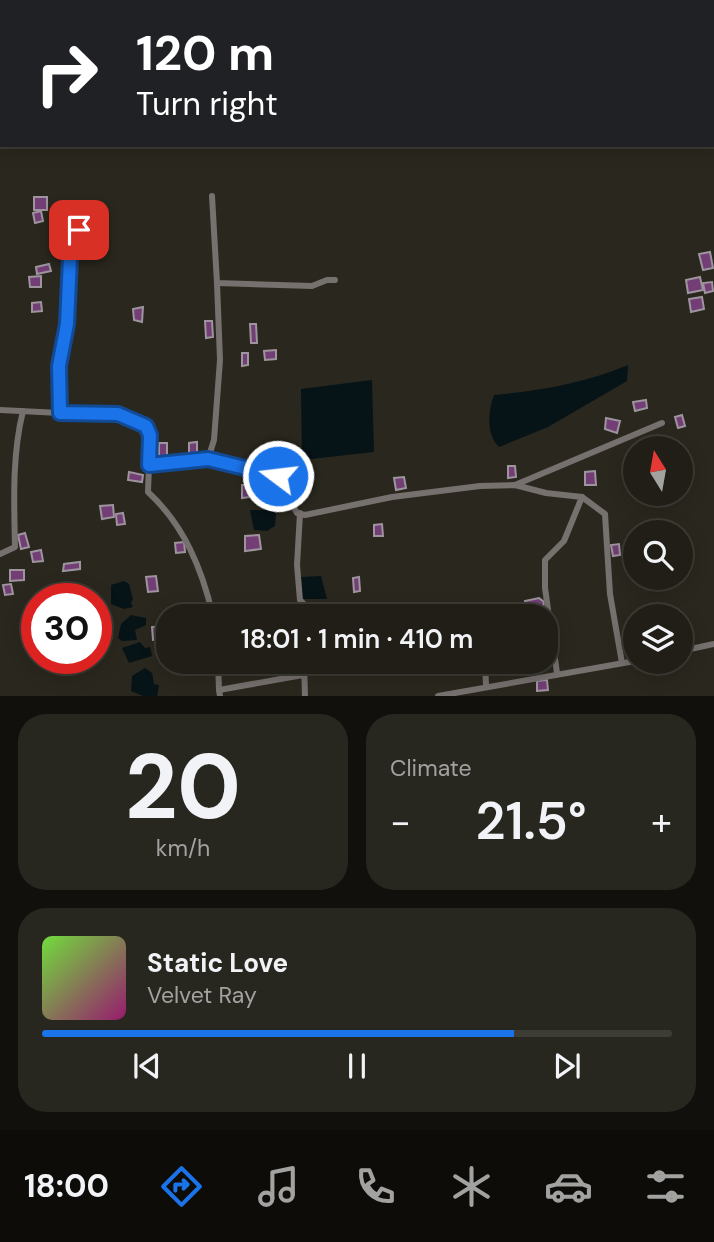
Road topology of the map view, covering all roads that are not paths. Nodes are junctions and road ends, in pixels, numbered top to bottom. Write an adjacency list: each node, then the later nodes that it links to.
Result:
1 (212, 196): 4 (street)
2 (79, 230): 7 (street)
3 (335, 280): 4 (street)
4 (217, 283): 9 (street)
5 (0, 410): 6 (street)
6 (23, 411): 7 (street); 14 (street)
7 (60, 413): 10 (street)
8 (662, 423): 11 (street)
9 (208, 459): 10 (street); 13 (street)
10 (149, 465): 15 (street)
11 (515, 485): 12 (street); 13 (street)
12 (582, 497): 17 (street); 20 (street)
13 (300, 513): 16 (street)
14 (0, 554)
15 (209, 604)
16 (304, 604)
17 (547, 604)
18 (714, 644): 19 (street)
19 (693, 648)
20 (622, 663): 21 (street)
21 (558, 673)
22 (219, 674): 27 (street)
23 (486, 674): 26 (street)
24 (550, 674): 26 (street)
25 (303, 675): 27 (street); 28 (street)
26 (486, 685): 29 (street)
27 (220, 693)
28 (305, 696)
29 (438, 696)

